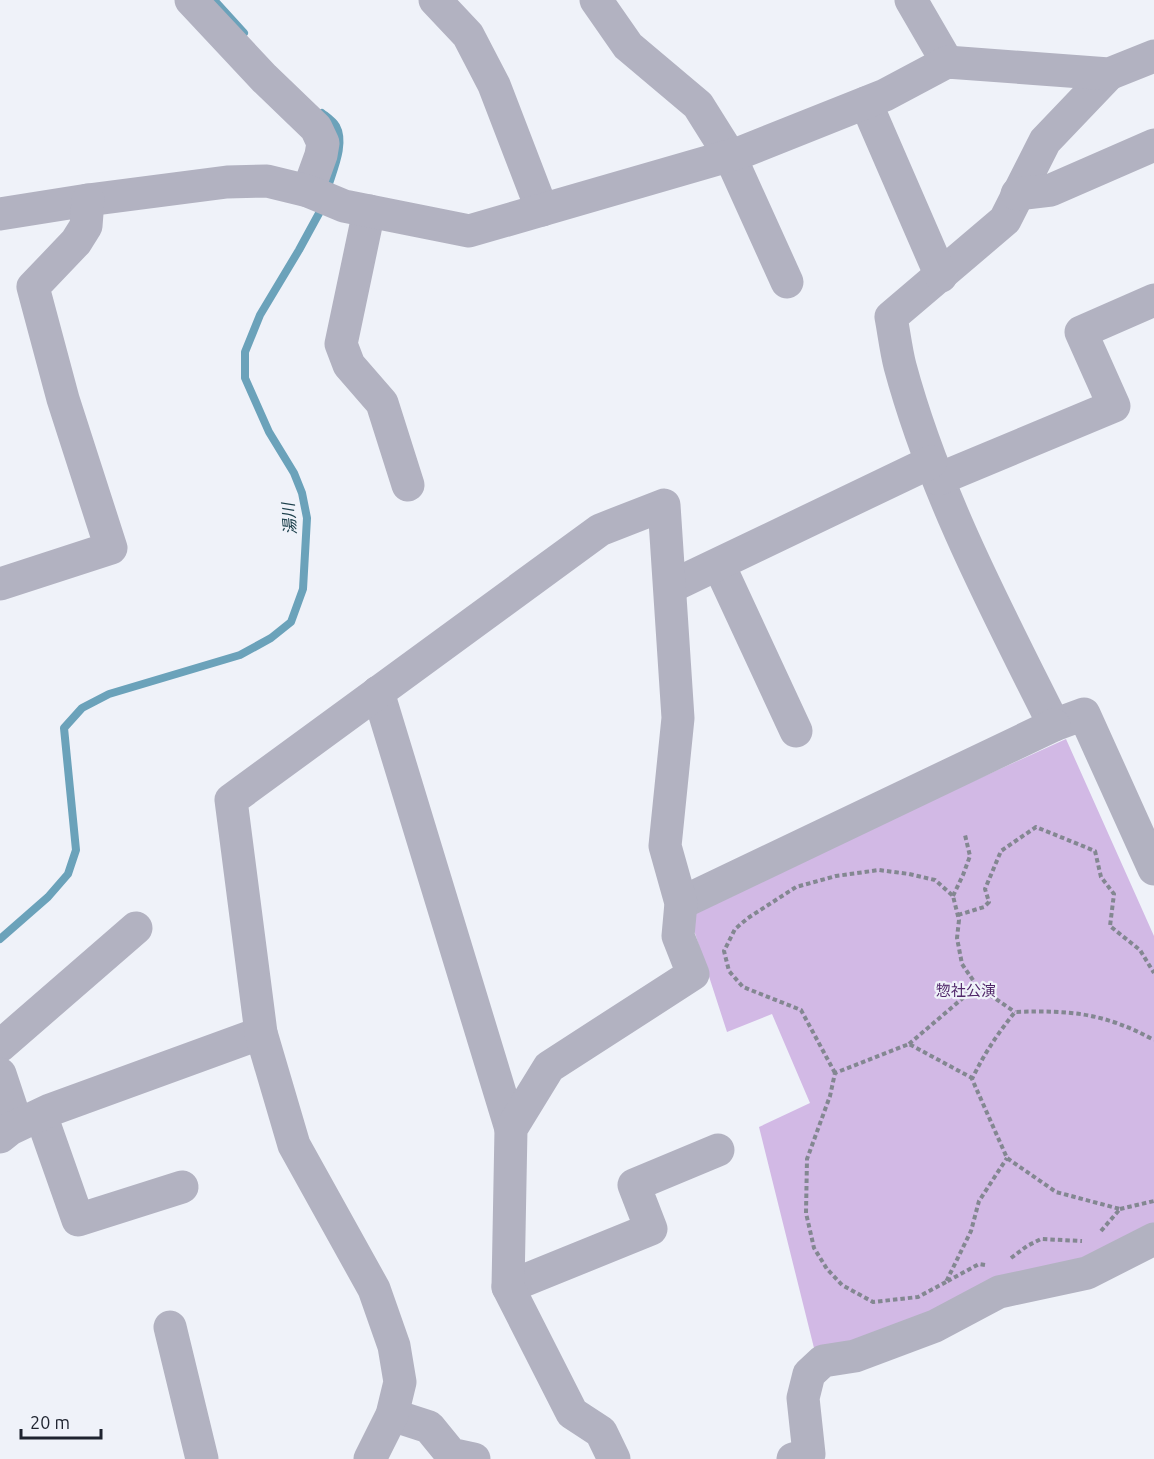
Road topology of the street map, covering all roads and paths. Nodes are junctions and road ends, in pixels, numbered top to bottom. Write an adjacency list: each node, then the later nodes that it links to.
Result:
1 (191, 0): 11 (street)
2 (435, 0): 14 (street)
3 (596, 0): 10 (street)
4 (911, 0): 6 (street)
5 (1154, 56): 7 (street)
6 (947, 62): 7 (street); 8 (street)
7 (1109, 74): 12 (street)
8 (866, 103): 10 (street); 17 (street)
9 (1154, 145): 12 (street)
10 (730, 156): 14 (street); 18 (street)
11 (308, 191): 13 (street); 15 (street)
12 (1017, 194): 17 (street)
13 (88, 200): 16 (street); 23 (street)
14 (542, 210): 15 (street)
15 (369, 211): 21 (street)
16 (0, 214)
17 (941, 276): 20 (street)
18 (787, 282)
19 (1154, 300): 20 (street)
20 (935, 470): 22 (street); 26 (street)
21 (408, 485)
22 (719, 565): 24 (street); 27 (street)
23 (0, 584)
24 (670, 587): 25 (street); 32 (street)
25 (378, 692): 38 (street); 46 (street)
26 (1054, 725): 28 (street); 32 (street)
27 (796, 731)
28 (1145, 825): 30 (street)
29 (965, 835): 31 (path)
30 (1154, 868)
31 (953, 896): 33 (path); 42 (path)
32 (681, 903): 46 (street)
33 (958, 915): 35 (path); 36 (path)
34 (136, 928): 41 (street)
35 (1154, 973)
36 (977, 986): 37 (path); 40 (path)
37 (1015, 1012): 39 (path); 44 (path)
38 (261, 1033): 45 (street); 60 (street)
39 (1154, 1040)
40 (909, 1044): 42 (path); 44 (path)
41 (0, 1046)
42 (835, 1073): 57 (path)
43 (0, 1074): 45 (street)
44 (972, 1078): 48 (path)
45 (20, 1126): 49 (street)
46 (511, 1129): 58 (street)
47 (718, 1150): 58 (street)
48 (1007, 1158): 51 (path); 57 (path)
49 (182, 1187)
50 (1154, 1201): 51 (path)
51 (1120, 1209): 52 (path)
52 (1098, 1235)
53 (1090, 1238): 55 (path)
54 (1154, 1239): 65 (street)
55 (1008, 1260)
56 (988, 1266): 57 (path)
57 (946, 1282)
58 (508, 1287): 64 (street)
59 (170, 1327): 61 (street)
60 (392, 1415): 62 (street); 63 (street)
61 (202, 1459)
62 (370, 1459)
63 (474, 1459)
64 (614, 1459)
65 (794, 1459)

